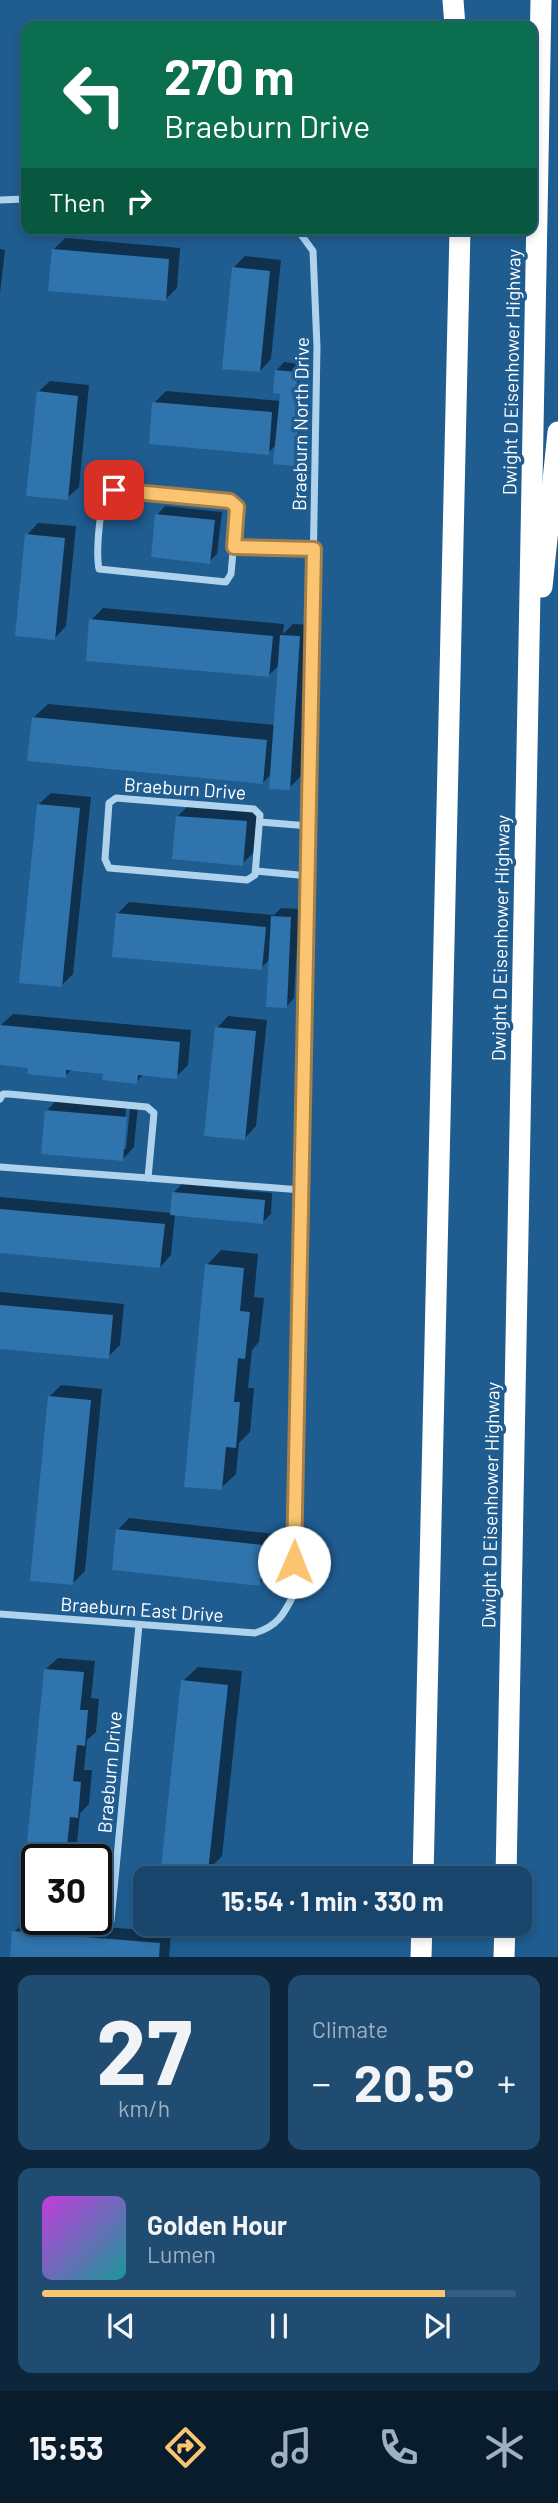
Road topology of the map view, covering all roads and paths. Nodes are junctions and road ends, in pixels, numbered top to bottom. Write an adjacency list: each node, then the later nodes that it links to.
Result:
1 (453, 0): 4 (highway)
2 (463, 0): 5 (highway)
3 (541, 0): 8 (highway, Dwight D Eisenhower Highway)
4 (455, 21)
5 (462, 21)
6 (0, 200): 7 (street)
7 (21, 200)
8 (537, 208)
9 (302, 235): 14 (street, Braeburn North Drive)
10 (460, 235): 27 (highway)
11 (536, 235): 15 (highway, Dwight D Eisenhower Highway)
12 (558, 432): 15 (highway)
13 (234, 547): 13 (street); 14 (street)
14 (314, 549): 17 (street, Braeburn North Drive)
15 (527, 729): 28 (highway, Dwight D Eisenhower Highway)
16 (260, 822): 17 (street, Braeburn Drive); 18 (street, Braeburn Drive); 18 (street, Braeburn Drive)
17 (310, 827): 19 (street, Braeburn North Drive)
18 (256, 871): 19 (street, Braeburn Drive)
19 (309, 876): 23 (street, Braeburn North Drive)
20 (0, 1099): 22 (street)
21 (0, 1167): 22 (street)
22 (148, 1178): 23 (street)
23 (300, 1190): 25 (street, Braeburn North Drive)
24 (0, 1614): 26 (street, Braeburn East Drive)
25 (278, 1621): 26 (street, Braeburn East Drive)
26 (139, 1625): 29 (street, Braeburn Drive)
27 (423, 1866)
28 (506, 1866)
29 (112, 1911)
30 (422, 1936): 32 (highway)
31 (505, 1936): 33 (highway)
32 (421, 1957)
33 (504, 1957)

